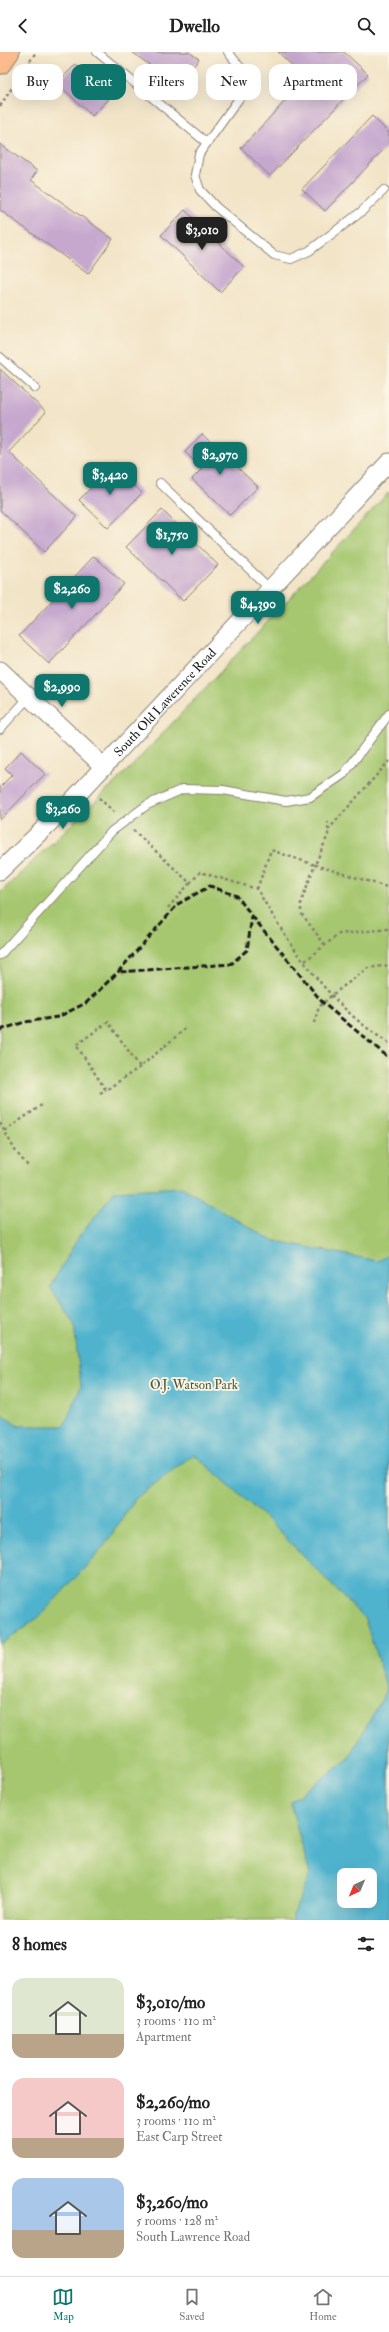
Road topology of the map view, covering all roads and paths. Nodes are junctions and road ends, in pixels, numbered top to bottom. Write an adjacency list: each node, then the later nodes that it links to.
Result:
1 (36, 52): 4 (path)
2 (97, 52): 5 (lane)
3 (228, 52): 5 (lane)
4 (0, 106)
5 (207, 143): 6 (lane)
6 (384, 190)
7 (0, 357): 8 (lane)
8 (35, 388)
9 (389, 462): 11 (street, South Old Lawerence Road)
10 (160, 483): 11 (lane)
11 (271, 590): 17 (street, South Old Lawerence Road)
12 (0, 670): 13 (street)
13 (29, 697): 15 (lane); 17 (street)
14 (389, 714): 19 (lane)
15 (0, 729)
16 (389, 761): 21 (path)
17 (104, 767): 23 (street, South Old Lawerence Road)
18 (99, 798): 19 (path)
19 (125, 822): 24 (path); 30 (lane)
20 (328, 822): 21 (path)
21 (328, 830): 22 (path)
22 (315, 865): 25 (path); 26 (path); 29 (path)
23 (0, 871)
24 (190, 883): 26 (path); 27 (path)
25 (387, 887)
26 (257, 889): 31 (path)
27 (168, 909)
28 (389, 929): 29 (path)
29 (325, 945): 31 (path)
30 (0, 955)
31 (305, 961): 33 (path)
32 (389, 965): 33 (path)
33 (332, 996): 34 (path); 36 (path)
34 (314, 1023)
35 (185, 1029): 37 (path)
36 (389, 1043)
37 (140, 1067): 38 (path); 38 (path)
38 (106, 1090): 39 (path)
39 (100, 1093)
40 (43, 1104): 42 (path)
41 (0, 1123): 42 (path)
42 (4, 1131): 43 (path)
43 (28, 1166)

